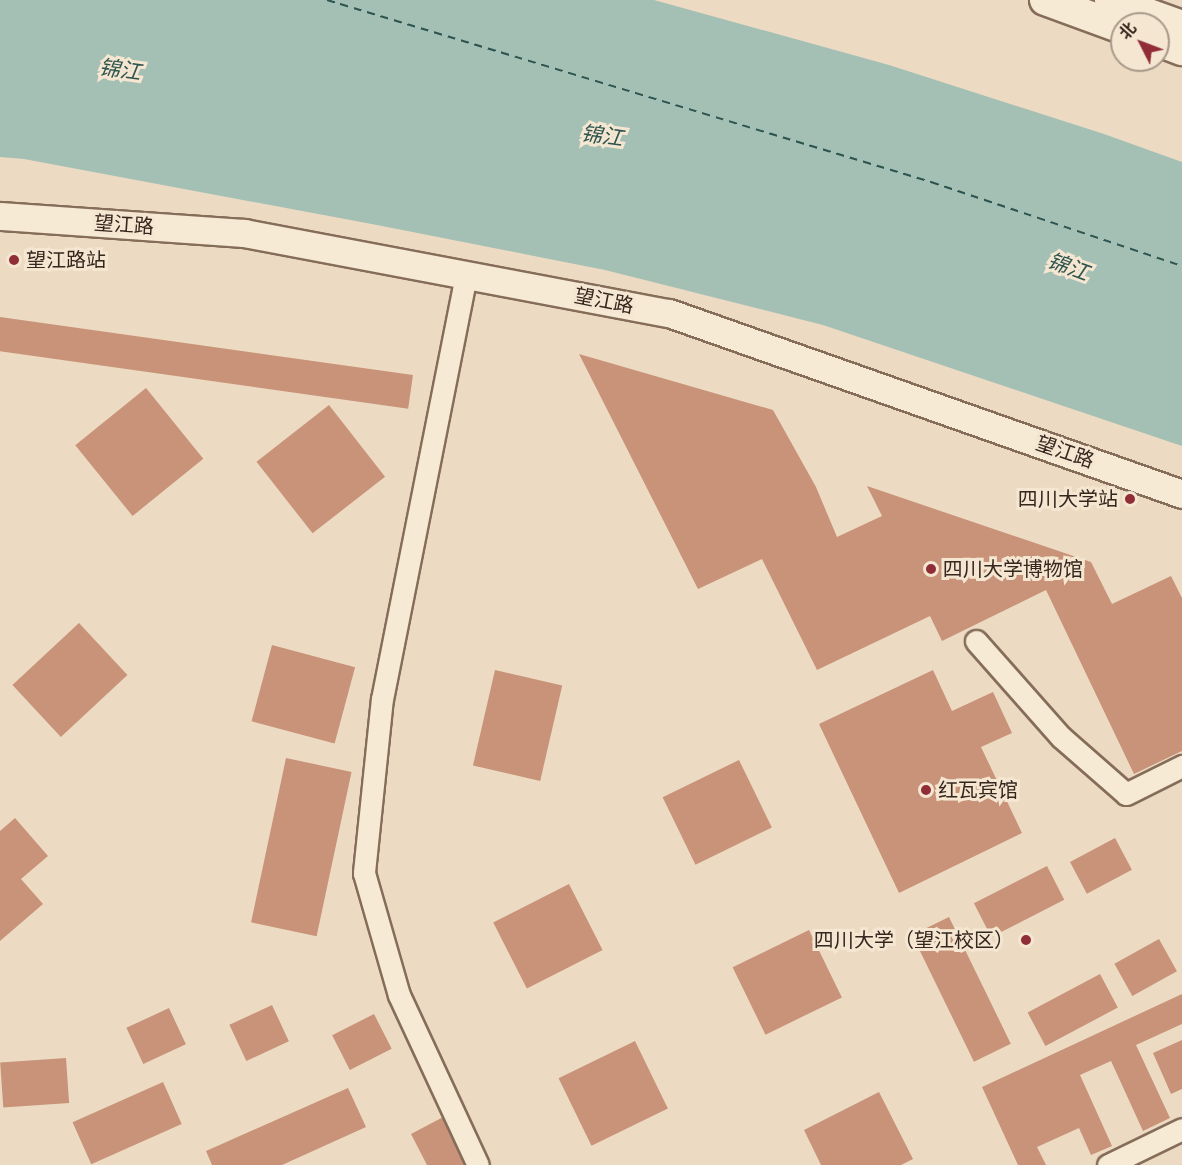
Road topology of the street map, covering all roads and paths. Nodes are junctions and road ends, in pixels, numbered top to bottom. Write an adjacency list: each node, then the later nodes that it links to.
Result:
1 (1045, 0): 3 (main road)
2 (1110, 0): 4 (main road)
3 (1110, 24)
4 (1182, 26)
5 (0, 216): 6 (street, 望江路)
6 (466, 275): 7 (street, 望江路); 11 (street)
7 (1182, 494)
8 (976, 641): 9 (street)
9 (1182, 766)
10 (1182, 1129): 12 (street)
11 (478, 1165)
12 (1108, 1165)

